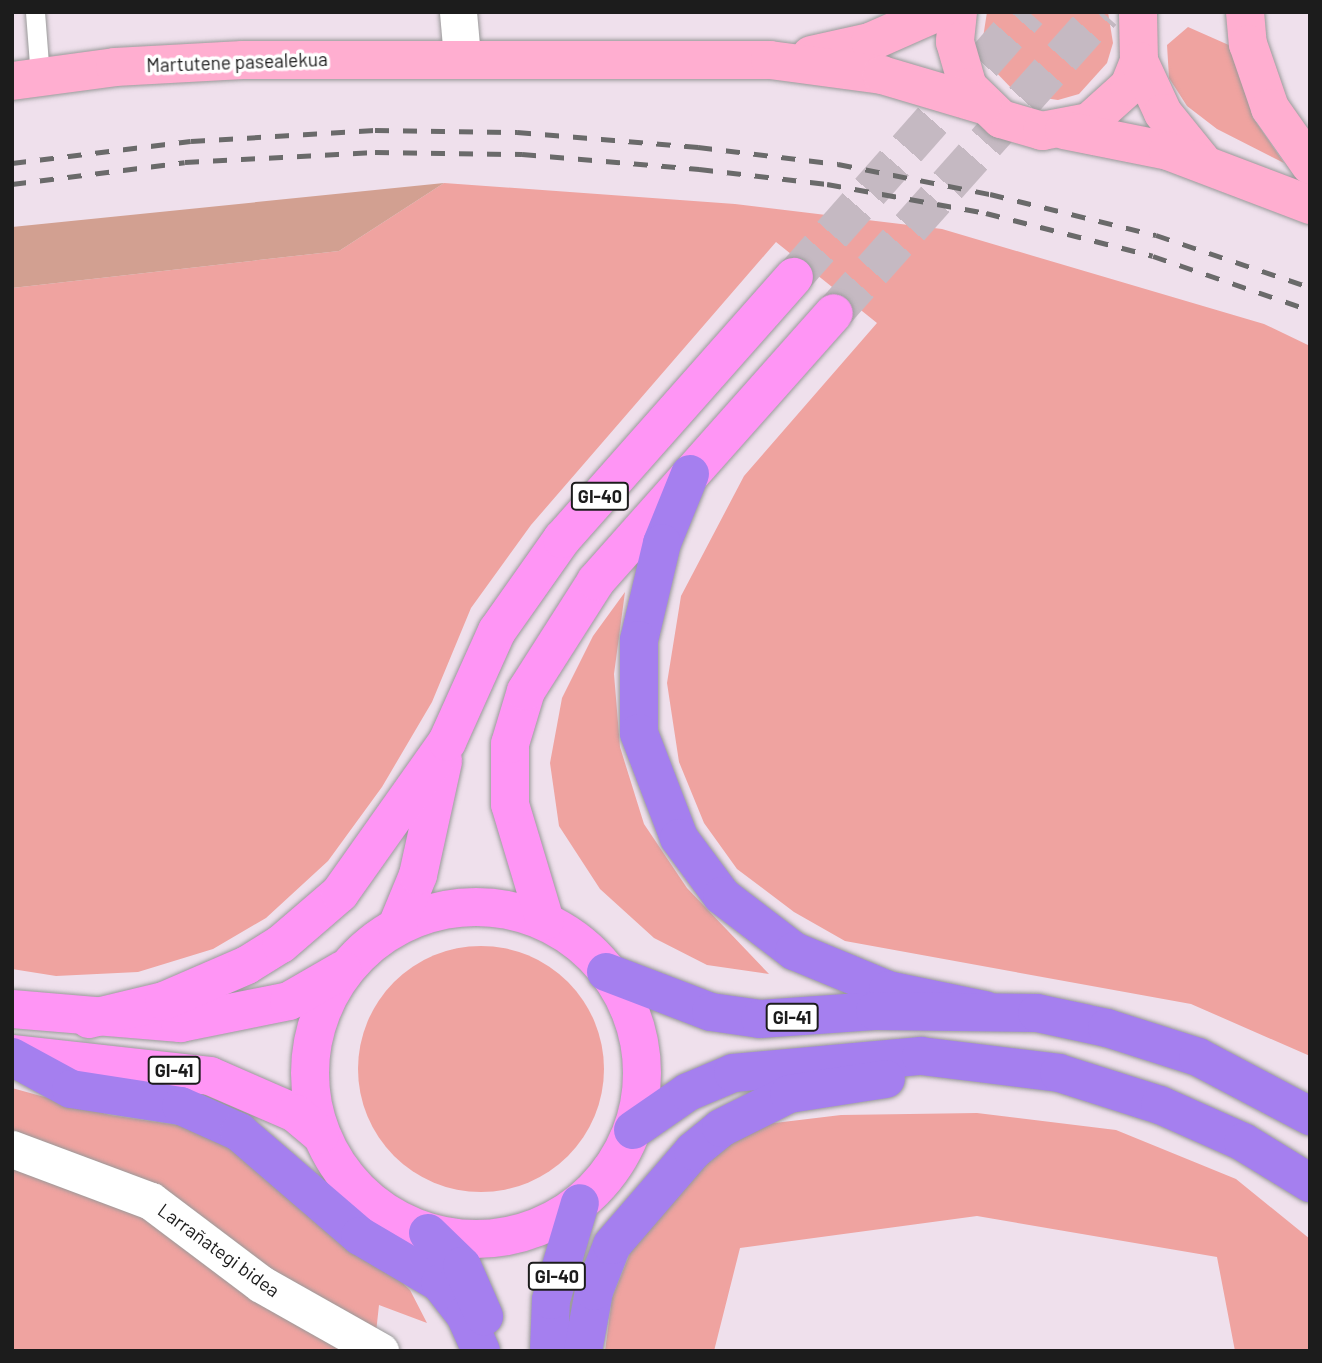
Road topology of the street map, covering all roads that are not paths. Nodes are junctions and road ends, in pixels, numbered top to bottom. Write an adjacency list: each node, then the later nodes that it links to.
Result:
1 (35, 12): 9 (lane)
2 (458, 12): 7 (street)
3 (938, 12): 8 (main road, Martutene pasealekua)
4 (958, 12): 10 (main road, Martutene pasealekua)
5 (1245, 12): 13 (main road)
6 (1146, 31): 11 (main road, Martutene pasealekua); 12 (main road, Martutene pasealekua)
7 (462, 57): 8 (main road, Martutene pasealekua); 9 (main road, Martutene pasealekua)
8 (771, 60): 10 (main road, Martutene pasealekua)
9 (26, 79)
10 (983, 105): 11 (main road, Martutene pasealekua)
11 (1064, 130): 12 (main road, Martutene pasealekua)
12 (1202, 161): 14 (main road, Martutene pasealekua)
13 (1310, 165)
14 (1310, 205)
15 (793, 278): 18 (main road, GI-40)
16 (834, 313): 17 (main road, GI-40)
17 (690, 474): 19 (main road, GI-40); 24 (highway)
18 (447, 742): 20 (main road, GI-40); 25 (main road)
19 (545, 920): 20 (main road, GI-41); 22 (main road, GI-41)
20 (397, 926): 21 (main road, GI-41)
21 (348, 967): 25 (main road, GI-41); 30 (main road, GI-41)
22 (606, 972): 24 (highway, GI-41); 29 (main road, GI-41)
23 (12, 1009): 25 (main road, GI-41)
24 (985, 1010): 28 (highway, GI-41)
25 (89, 1018)
26 (12, 1056): 30 (main road, GI-41); 36 (highway)
27 (978, 1065): 29 (highway, GI-41); 32 (highway, GI-41); 39 (highway)
28 (1310, 1116)
29 (633, 1130): 33 (main road, GI-41)
30 (320, 1134): 34 (main road, GI-41)
31 (12, 1149): 35 (street, Larrañategi bidea)
32 (1310, 1183)
33 (580, 1203): 34 (main road, GI-41); 38 (highway, GI-40)
34 (428, 1233): 37 (highway)
35 (380, 1351)
36 (481, 1351)
37 (489, 1351)
38 (548, 1351)
39 (583, 1351)

